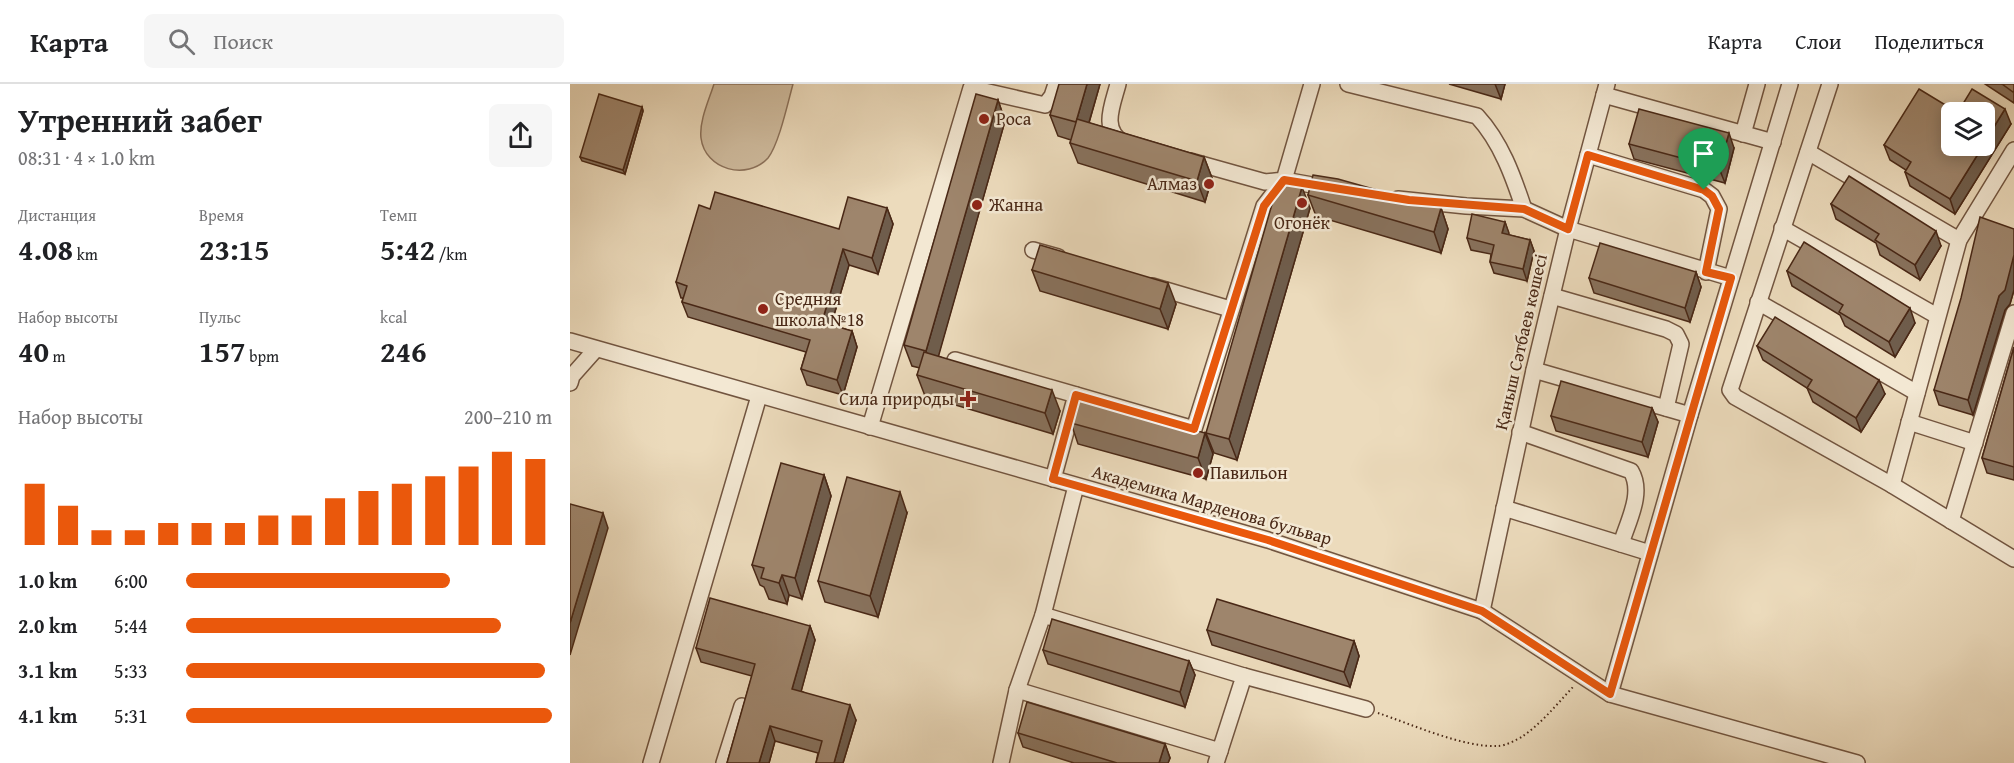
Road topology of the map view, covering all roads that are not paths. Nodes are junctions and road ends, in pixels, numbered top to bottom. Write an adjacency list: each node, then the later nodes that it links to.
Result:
1 (1056, 84): 8 (street)
2 (1118, 84): 12 (street)
3 (1312, 84): 17 (street)
4 (1348, 84): 20 (street)
5 (1757, 84): 10 (street)
6 (1790, 84): 11 (street)
7 (1830, 84): 14 (street)
8 (972, 86): 45 (street)
9 (1606, 90): 10 (street); 15 (street, Қаныш Сәтбаев көшесі)
10 (1743, 134): 11 (street)
11 (1773, 142): 27 (street)
12 (1143, 148)
13 (2014, 150): 23 (street)
14 (1808, 152): 21 (street); 23 (street)
15 (1588, 155): 22 (street, Қаныш Сәтбаев көшесі); 26 (street)
16 (1176, 157): 17 (street)
17 (1284, 180): 18 (street); 31 (street)
18 (1341, 189)
19 (1386, 197): 20 (street)
20 (1524, 209): 22 (street)
21 (1782, 228): 30 (street); 33 (street)
22 (1568, 229): 26 (street); 29 (street, Қаныш Сәтбаев көшесі)
23 (1959, 240): 33 (street)
24 (1033, 250): 25 (street)
25 (1077, 263)
26 (1706, 272): 27 (street)
27 (1731, 278): 43 (street)
28 (1143, 283): 31 (street)
29 (1552, 296): 37 (street, Қаныш Сәтбаев көшесі); 42 (street)
30 (1758, 302): 39 (street); 49 (street)
31 (1230, 309): 40 (street)
32 (2014, 313): 47 (street)
33 (1937, 316): 39 (street)
34 (570, 341): 35 (street, Академика Марденова бульвар)
35 (596, 348): 38 (street); 41 (street, Академика Марденова бульвар)
36 (955, 360): 40 (street)
37 (1534, 370): 42 (street); 46 (street, Қаныш Сәтбаев көшесі)
38 (571, 378)
39 (1917, 393): 44 (street)
40 (1076, 395): 48 (street)
41 (759, 396): 45 (street, Академика Марденова бульвар); 64 (street)
42 (1666, 408): 43 (street)
43 (1690, 415): 54 (street)
44 (1909, 422): 47 (street); 49 (street)
45 (870, 427): 48 (street, Академика Марденова бульвар)
46 (1520, 432): 51 (street, Қаныш Сәтбаев көшесі); 53 (street)
47 (1975, 443): 52 (street)
48 (1053, 479): 50 (street, Академика Марденова бульвар)
49 (1892, 484): 52 (street)
50 (1076, 486): 56 (street, Академика Марденова бульвар); 57 (street)
51 (1504, 508): 53 (street); 56 (street, Қаныш Сәтбаев көшесі)
52 (1951, 521): 55 (street)
53 (1621, 544): 54 (street)
54 (1650, 553): 60 (street)
55 (2014, 559)
56 (1482, 611): 60 (street, Академика Марденова бульвар)
57 (1042, 615): 58 (street); 59 (street)
58 (1244, 676): 62 (street); 63 (street)
59 (1017, 690): 63 (street); 66 (street)
60 (1610, 694): 67 (street, Академика Марденова бульвар)
61 (742, 706): 65 (street)
62 (1366, 709)
63 (1218, 757)
64 (651, 763)
65 (724, 763)
66 (1001, 763)
67 (1857, 763)

